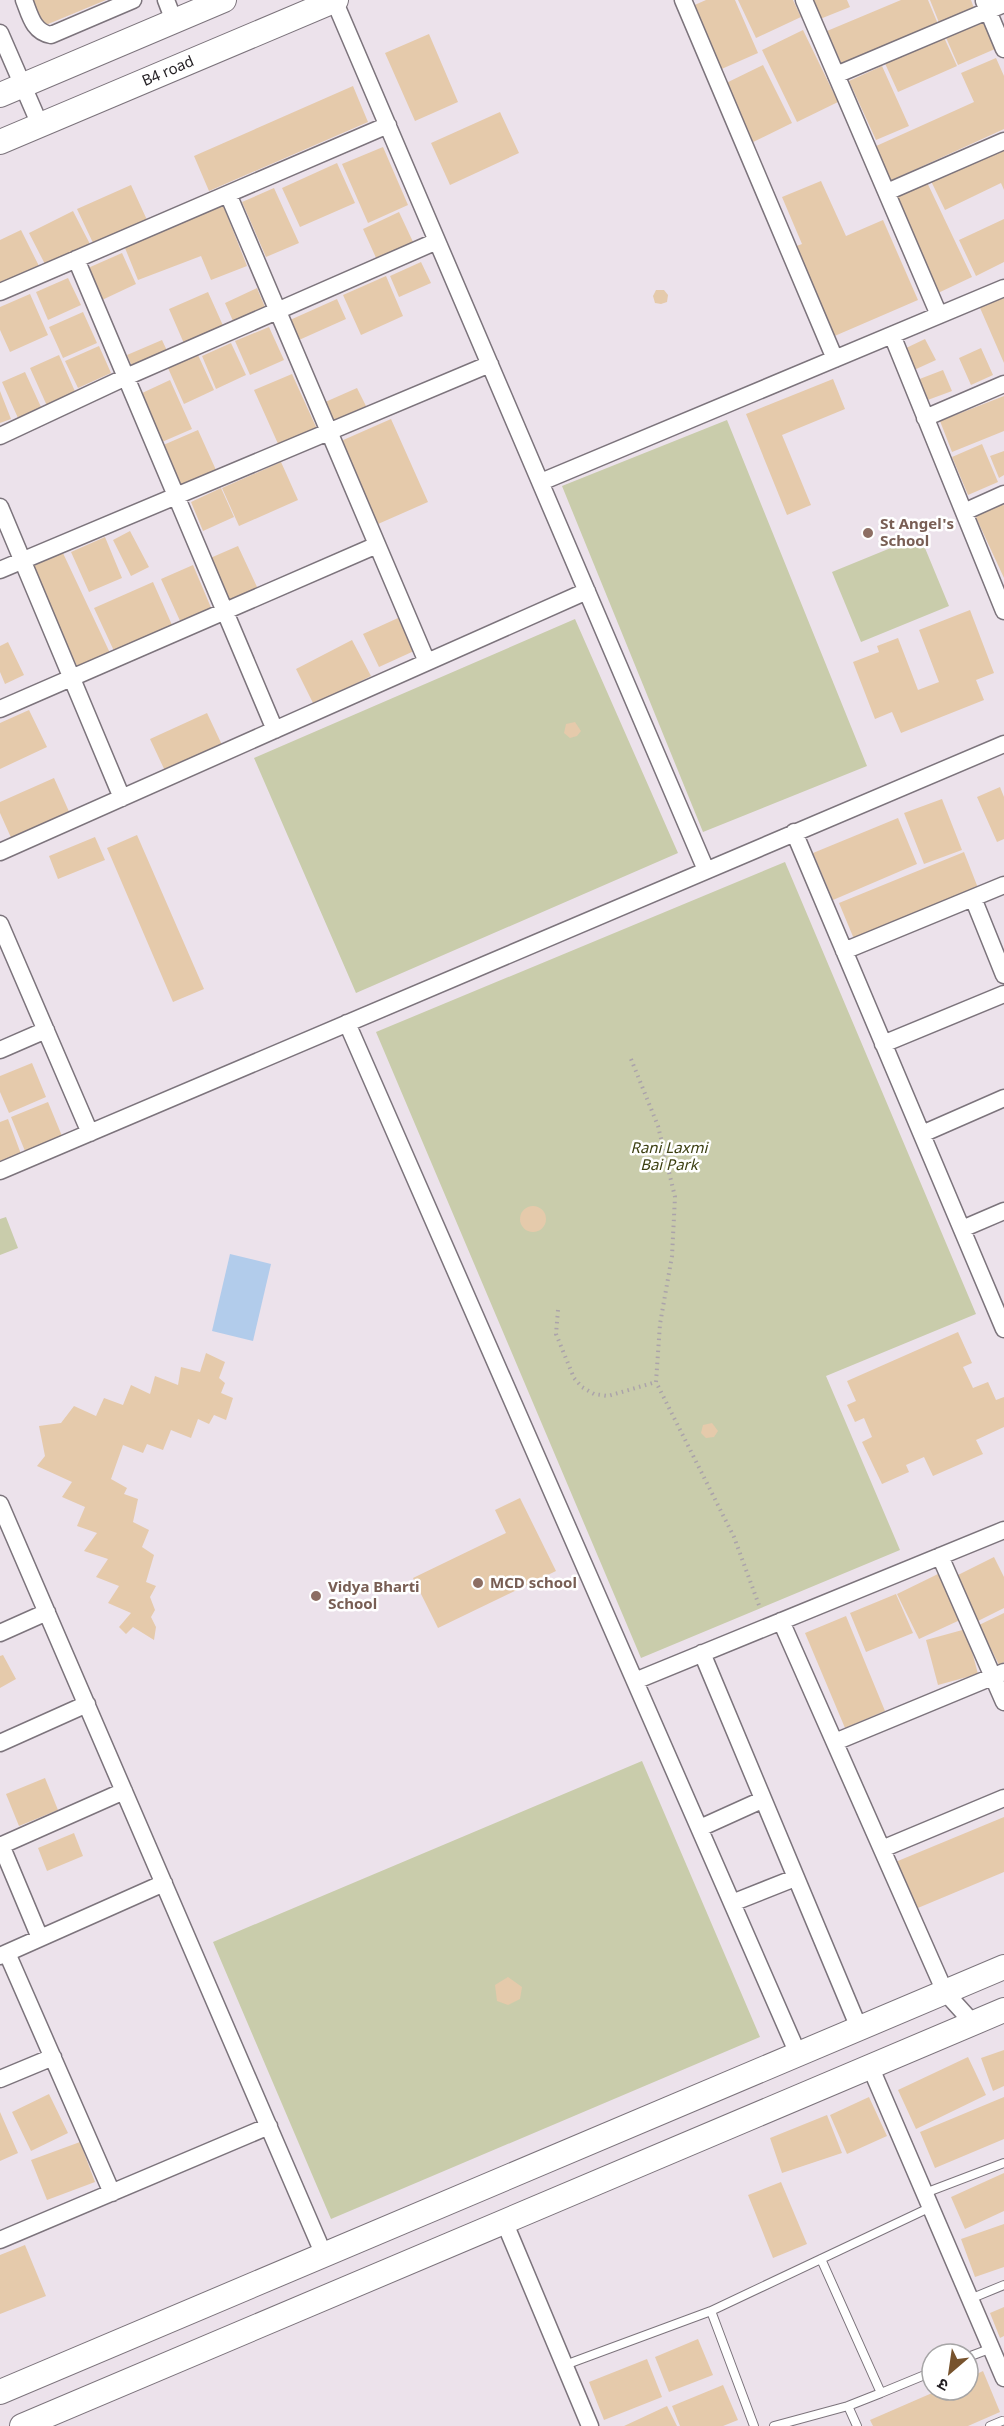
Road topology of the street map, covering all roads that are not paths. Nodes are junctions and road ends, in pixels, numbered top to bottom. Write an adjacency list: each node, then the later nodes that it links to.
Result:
1 (24, 0): 2 (street)
2 (133, 0)
3 (224, 0): 8 (street)
4 (335, 0): 14 (street, B4 road); 15 (street)
5 (804, 0): 11 (street)
6 (686, 1): 27 (street)
7 (992, 5): 10 (street); 11 (street)
8 (170, 11): 12 (street)
9 (0, 33): 12 (street)
10 (1004, 49)
11 (836, 75): 18 (street)
12 (23, 86): 13 (street); 14 (street)
13 (0, 95)
14 (40, 125): 17 (street, B4 road)
15 (388, 125): 19 (street); 20 (street)
16 (1004, 141): 18 (street)
17 (0, 142)
18 (887, 192): 25 (street)
19 (228, 194): 21 (street); 24 (street)
20 (437, 241): 24 (street); 28 (street)
21 (76, 259): 23 (street); 29 (street)
22 (1004, 288): 25 (street)
23 (0, 292)
24 (278, 310): 29 (street); 32 (street)
25 (939, 315): 26 (street)
26 (892, 335): 27 (street); 31 (street)
27 (835, 358): 34 (street)
28 (490, 364): 32 (street); 34 (street)
29 (126, 377): 33 (street); 36 (street)
30 (1004, 384): 31 (street)
31 (925, 418): 38 (street)
32 (329, 431): 36 (street); 39 (street)
33 (0, 436)
34 (541, 482): 42 (street)
35 (1004, 494): 38 (street)
36 (176, 496): 40 (street); 44 (street)
37 (0, 507): 40 (street)
38 (964, 512): 43 (street)
39 (378, 545): 44 (street); 45 (street)
40 (22, 561): 41 (street); 46 (street)
41 (0, 570)
42 (587, 591): 45 (street); 53 (street)
43 (1002, 600)
44 (225, 611): 46 (street); 48 (street)
45 (427, 662): 48 (street)
46 (72, 678): 47 (street); 50 (street)
47 (0, 709)
48 (275, 730): 50 (street)
49 (1004, 744): 51 (street)
50 (122, 798): 52 (street)
51 (794, 832): 53 (street); 57 (street)
52 (0, 852)
53 (706, 870): 60 (street)
54 (1004, 885): 55 (street)
55 (973, 898): 57 (street); 58 (street)
56 (0, 924): 61 (street)
57 (844, 951): 62 (street)
58 (1004, 975)
59 (1004, 994): 62 (street)
60 (347, 1023): 65 (street); 79 (street)
61 (46, 1030): 63 (street); 65 (street)
62 (883, 1044): 66 (street)
63 (0, 1050)
64 (1004, 1098): 66 (street)
65 (90, 1132): 67 (street)
66 (922, 1134): 69 (street)
67 (0, 1171)
68 (1004, 1211): 69 (street)
69 (962, 1229): 70 (street)
70 (1003, 1322)
71 (2, 1512): 74 (street)
72 (1004, 1530): 73 (street)
73 (940, 1556): 75 (street); 78 (street)
74 (47, 1612): 76 (street); 81 (street)
75 (781, 1621): 77 (street); 82 (street)
76 (0, 1633)
77 (702, 1653): 79 (street); 86 (street)
78 (998, 1674): 80 (street); 82 (street)
79 (635, 1681): 87 (street)
80 (1004, 1702)
81 (87, 1704): 83 (street); 84 (street)
82 (835, 1742): 89 (street)
83 (0, 1743)
84 (124, 1791): 88 (street); 91 (street)
85 (1004, 1798): 89 (street)
86 (762, 1800): 87 (street); 90 (street)
87 (700, 1828): 92 (street)
88 (1, 1845): 93 (street)
89 (882, 1849): 96 (street)
90 (795, 1878): 92 (street); 99 (street)
91 (164, 1883): 93 (street); 104 (street)
92 (732, 1903): 100 (street)
93 (40, 1938): 94 (street)
94 (4, 1954): 101 (street)
95 (1004, 1967): 96 (street)
96 (945, 1992): 98 (street); 99 (street)
97 (1004, 2010): 98 (street)
98 (973, 2023): 102 (street)
99 (859, 2028): 100 (street)
100 (798, 2054): 110 (street)
101 (52, 2057): 103 (street); 106 (street)
102 (870, 2066): 107 (street); 108 (street)
103 (0, 2079)
104 (269, 2126): 106 (street); 110 (street)
105 (1004, 2163): 107 (lane)
106 (112, 2193): 109 (street)
107 (928, 2200): 111 (lane); 113 (street)
108 (504, 2222): 117 (street); 124 (street)
109 (0, 2240)
110 (324, 2255): 120 (street)
111 (821, 2259): 114 (lane); 121 (lane)
112 (1004, 2285): 113 (lane)
113 (970, 2299): 115 (street)
114 (711, 2311): 117 (lane); 126 (lane)
115 (992, 2348): 116 (lane); 119 (street)
116 (980, 2352)
117 (565, 2365): 125 (street)
118 (920, 2377): 121 (lane)
119 (1004, 2378)
120 (4, 2391): 124 (street)
121 (881, 2393): 122 (lane)
122 (848, 2406): 127 (lane); 128 (lane)
123 (1002, 2421): 129 (lane)
124 (23, 2426)
125 (590, 2426)
126 (754, 2426)
127 (774, 2426)
128 (856, 2426)
129 (990, 2426)

